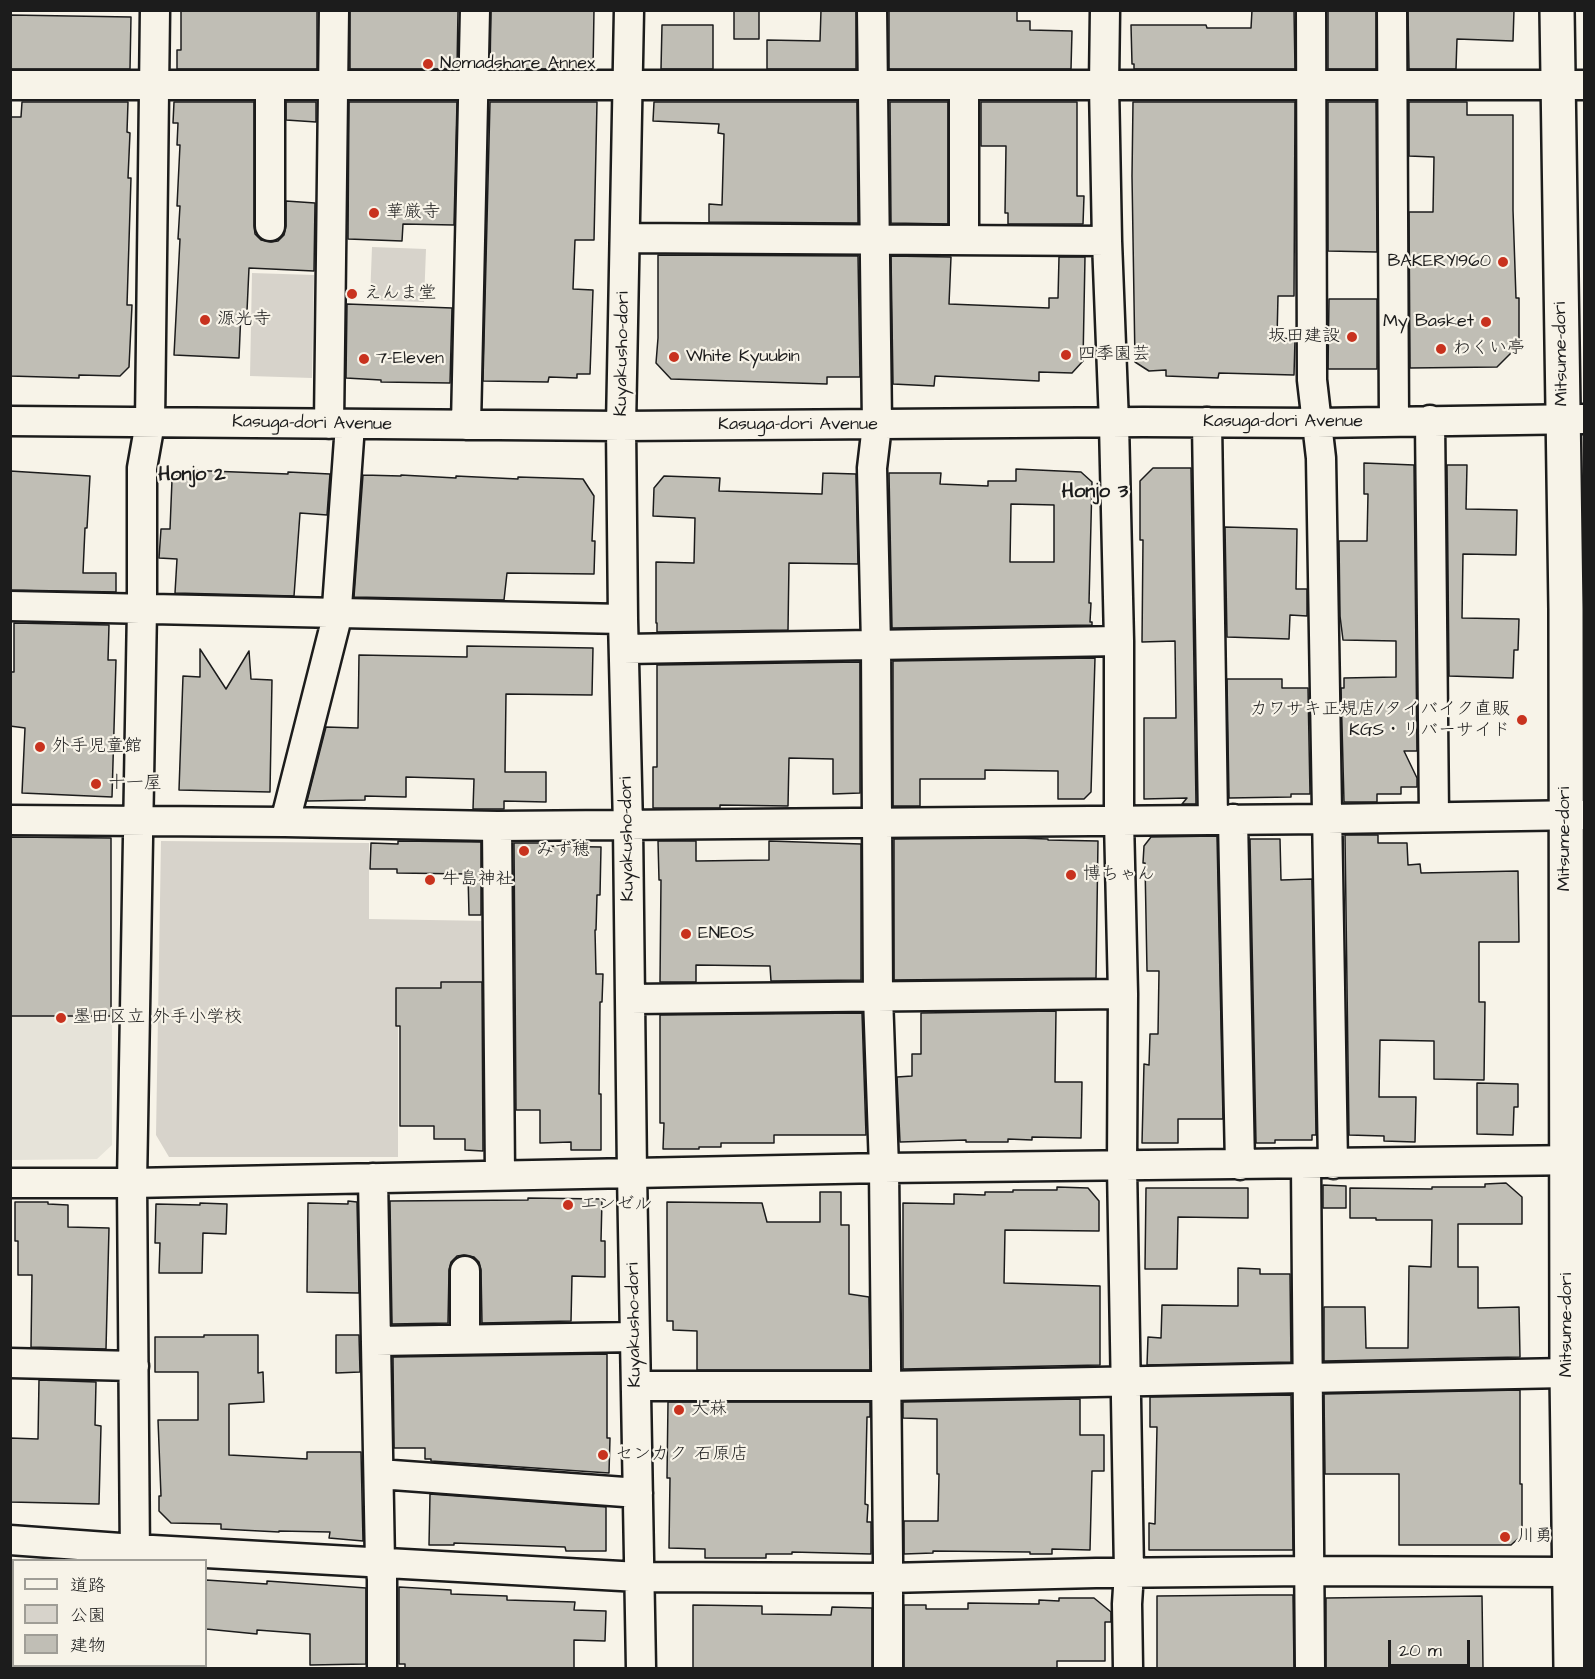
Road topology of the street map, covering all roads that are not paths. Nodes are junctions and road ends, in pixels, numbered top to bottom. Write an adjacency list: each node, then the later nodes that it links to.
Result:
1 (155, 10): 11 (street)
2 (334, 10): 13 (street)
3 (475, 10): 14 (street)
4 (629, 10): 15 (street, Kuyakusho-dori)
5 (872, 10): 16 (street)
6 (1105, 10): 21 (street)
7 (1311, 10): 17 (street)
8 (1392, 10): 18 (street)
9 (1557, 10): 19 (main road, Mitsume-dori)
10 (10, 85): 11 (street)
11 (154, 85): 12 (street); 32 (street)
12 (270, 85): 13 (street); 22 (street)
13 (334, 85): 14 (street); 36 (street)
14 (473, 85): 15 (street); 37 (street)
15 (627, 85): 16 (street); 23 (street, Kuyakusho-dori)
16 (872, 85): 20 (street); 24 (street)
17 (1311, 85): 18 (street); 21 (street); 34 (street)
18 (1392, 85): 19 (street); 30 (street)
19 (1571, 85): 27 (main road, Mitsume-dori)
20 (964, 86): 21 (street); 25 (street)
21 (1104, 86): 26 (street)
22 (270, 226)
23 (626, 238): 24 (street); 38 (street, Kuyakusho-dori)
24 (876, 240): 25 (street); 35 (street)
25 (964, 240): 26 (street)
26 (1107, 241): 33 (street)
27 (1574, 419): 28 (street, Kasuga-dori Avenue); 41 (main road, Mitsume-dori)
28 (1430, 420): 30 (street, Kasuga-dori Avenue); 48 (street)
29 (10, 421): 32 (street, Kasuga-dori Avenue)
30 (1394, 421): 34 (street, Kasuga-dori Avenue)
31 (1207, 422): 33 (street, Kasuga-dori Avenue); 34 (street, Kasuga-dori Avenue); 52 (street)
32 (150, 423): 36 (street, Kasuga-dori Avenue); 40 (street)
33 (1114, 423): 35 (street, Kasuga-dori Avenue); 44 (street)
34 (1317, 423): 49 (street)
35 (877, 424): 38 (street, Kasuga-dori Avenue); 45 (street)
36 (340, 425): 37 (street, Kasuga-dori Avenue); 42 (street)
37 (466, 425): 38 (street, Kasuga-dori Avenue)
38 (621, 426): 43 (street, Kuyakusho-dori)
39 (10, 606): 40 (street)
40 (142, 609): 42 (street); 53 (street)
41 (1575, 609): 47 (main road, Mitsume-dori)
42 (336, 613): 43 (street); 54 (street)
43 (623, 619): 46 (street, Kuyakusho-dori)
44 (1119, 641): 45 (street); 51 (street)
45 (876, 645): 46 (street); 55 (street)
46 (624, 649): 56 (street, Kuyakusho-dori)
47 (1575, 814): 48 (street); 61 (main road, Mitsume-dori)
48 (1434, 816): 49 (street)
49 (1328, 819): 52 (street); 62 (street)
50 (10, 820): 53 (street)
51 (1119, 820): 52 (street); 55 (street); 58 (street)
52 (1223, 820): 63 (street)
53 (138, 821): 54 (street); 70 (street)
54 (285, 822): 57 (street)
55 (878, 823): 56 (street); 59 (street)
56 (628, 825): 57 (street); 60 (street, Kuyakusho-dori)
57 (497, 826): 67 (street)
58 (1124, 994): 59 (street); 64 (street)
59 (878, 996): 60 (street); 65 (street)
60 (630, 999): 66 (street, Kuyakusho-dori)
61 (1576, 1161): 62 (street); 77 (main road, Mitsume-dori)
62 (1319, 1164): 63 (street); 78 (street)
63 (1240, 1165): 64 (street)
64 (1122, 1166): 65 (street); 79 (street)
65 (884, 1168): 66 (street); 81 (street)
66 (632, 1173): 67 (street); 72 (street, Kuyakusho-dori)
67 (500, 1175): 68 (street)
68 (373, 1178): 70 (street); 74 (street)
69 (10, 1183): 70 (street)
70 (132, 1183): 76 (street)
71 (465, 1271): 73 (street)
72 (635, 1337): 73 (street); 80 (street, Kuyakusho-dori)
73 (465, 1339): 74 (street)
74 (376, 1341): 82 (street)
75 (10, 1363): 76 (street)
76 (134, 1366): 86 (street)
77 (1567, 1373): 78 (street); 83 (main road, Mitsume-dori)
78 (1308, 1377): 79 (street); 88 (street)
79 (1126, 1382): 81 (street); 89 (street)
80 (636, 1386): 81 (street); 84 (street, Kuyakusho-dori)
81 (885, 1386): 92 (street)
82 (379, 1474): 84 (street); 87 (street)
83 (1577, 1480): 90 (main road, Mitsume-dori)
84 (638, 1493): 91 (street, Kuyakusho-dori)
85 (10, 1540): 86 (street)
86 (135, 1555): 87 (street)
87 (380, 1563): 91 (street); 93 (street)
88 (1310, 1570): 89 (street); 90 (street); 97 (street)
89 (1129, 1572): 92 (street); 96 (street)
90 (1570, 1572): 98 (main road, Mitsume-dori)
91 (639, 1577): 92 (street); 94 (street, Kuyakusho-dori)
92 (888, 1578): 95 (street)
93 (382, 1668)
94 (640, 1668)
95 (888, 1668)
96 (1128, 1668)
97 (1310, 1668)
98 (1571, 1668)

